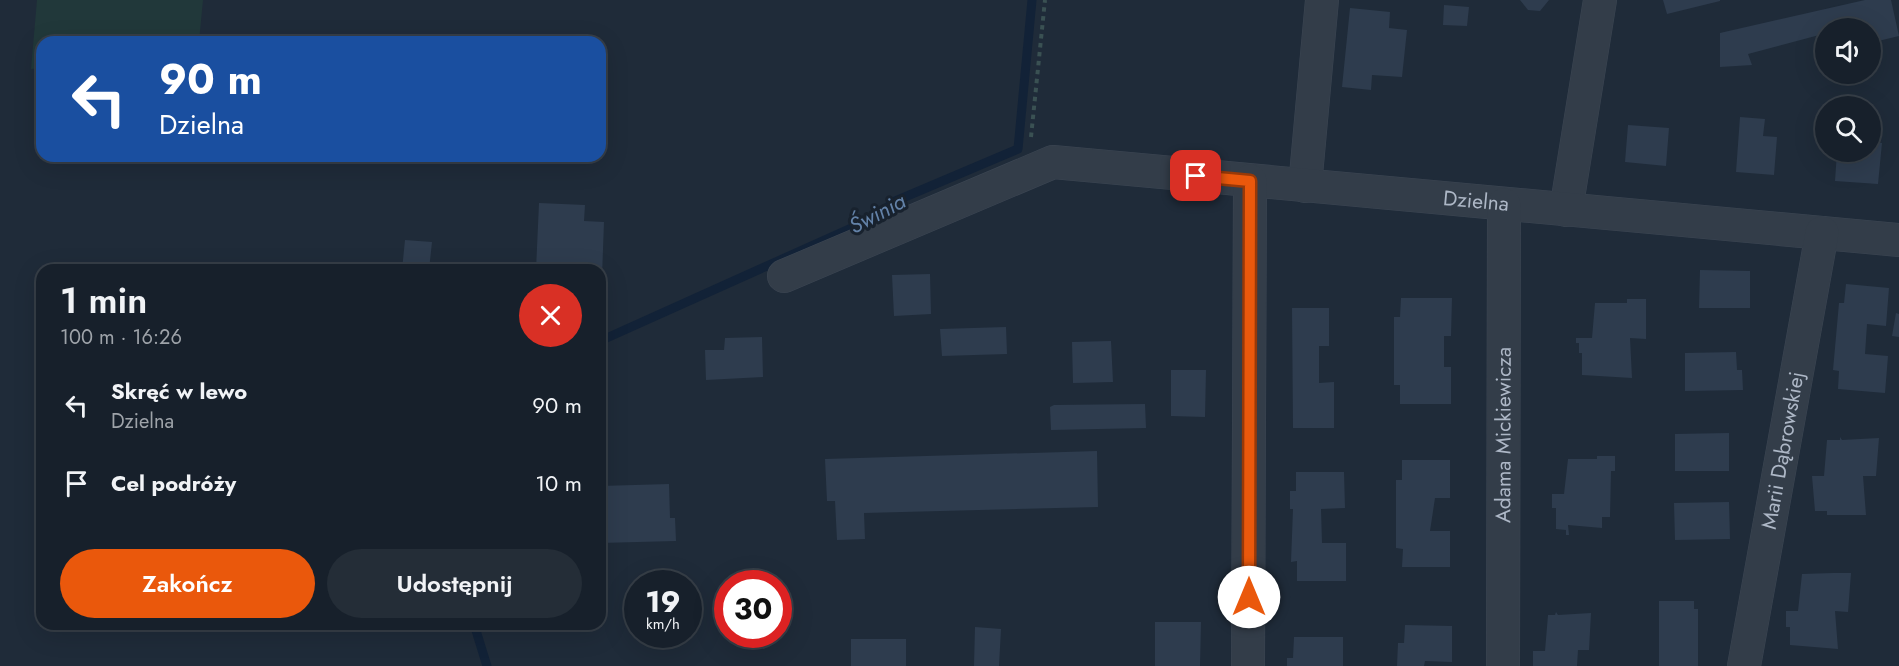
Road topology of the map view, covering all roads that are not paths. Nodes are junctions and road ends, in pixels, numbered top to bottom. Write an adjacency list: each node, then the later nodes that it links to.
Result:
1 (1322, 0): 4 (street)
2 (1599, 0): 6 (street)
3 (1250, 181): 4 (street, Dzielna); 9 (street, Dzielna); 10 (street)
4 (1305, 186): 5 (street, Dzielna)
5 (1504, 205): 6 (street, Dzielna); 11 (street, Adama Mickiewicza)
6 (1566, 210): 7 (street, Dzielna)
7 (1822, 234): 8 (street, Dzielna); 12 (street, Marii Dąbrowskiej)
8 (1899, 240)
9 (784, 276)
10 (1248, 666)
11 (1503, 666)
12 (1744, 666)

